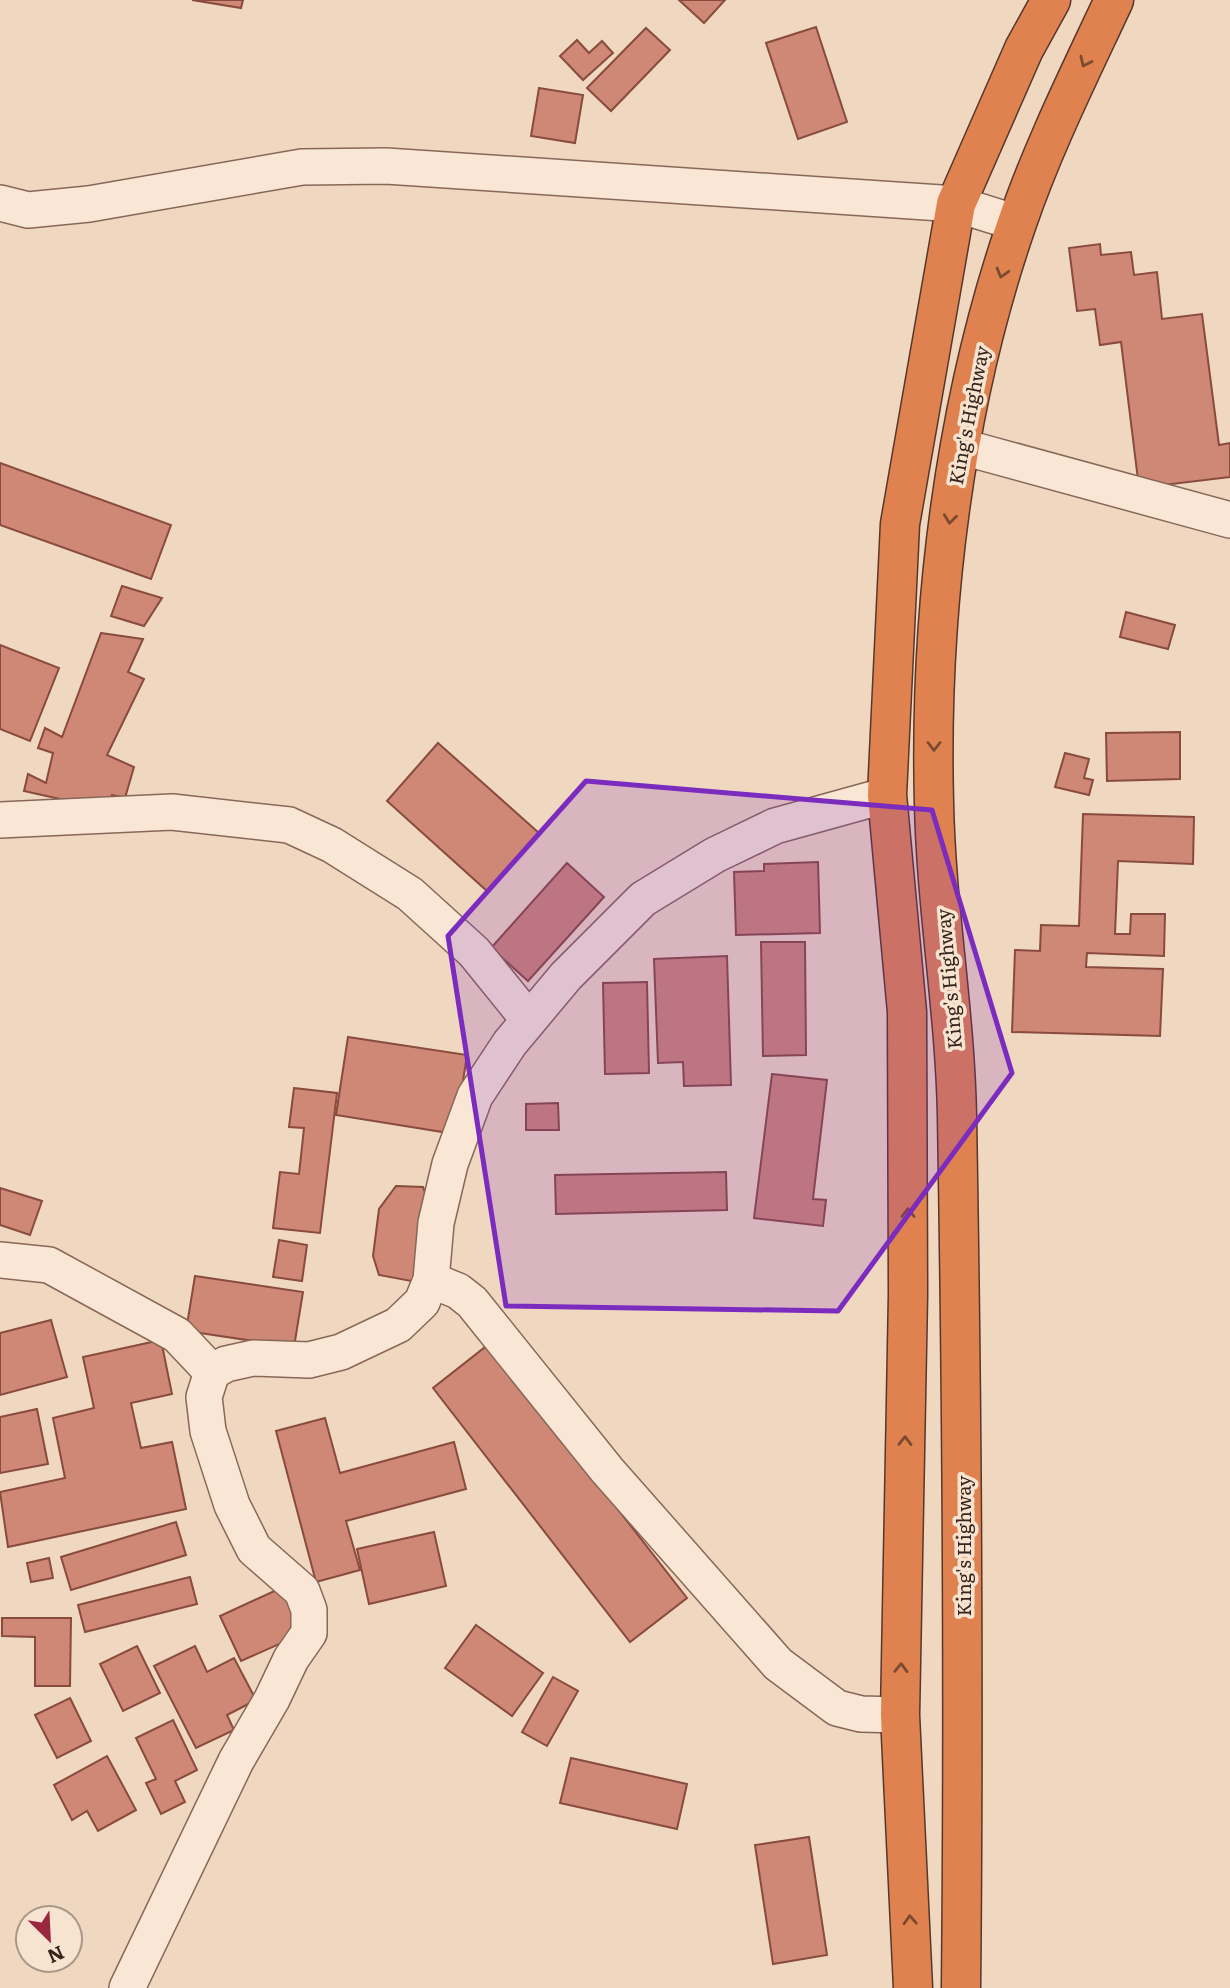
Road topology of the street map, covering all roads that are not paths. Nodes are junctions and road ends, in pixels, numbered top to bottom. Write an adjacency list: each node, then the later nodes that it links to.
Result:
1 (1051, 0): 4 (highway)
2 (1114, 0): 5 (highway, King's Highway, one-way to 5)
3 (0, 203): 4 (street)
4 (956, 204): 5 (street); 8 (highway)
5 (1017, 223): 6 (highway, King's Highway, one-way to 6)
6 (959, 446): 7 (street); 17 (highway, King's Highway, one-way to 17)
7 (1230, 520)
8 (887, 795): 10 (street); 14 (highway, one-way to 8)
9 (0, 820): 10 (street)
10 (529, 1020): 12 (street)
11 (0, 1260): 13 (street)
12 (431, 1280): 13 (street); 14 (street)
13 (212, 1372): 15 (street)
14 (900, 1715): 16 (highway, one-way to 14)
15 (127, 1988)
16 (913, 1988)
17 (961, 1988)

